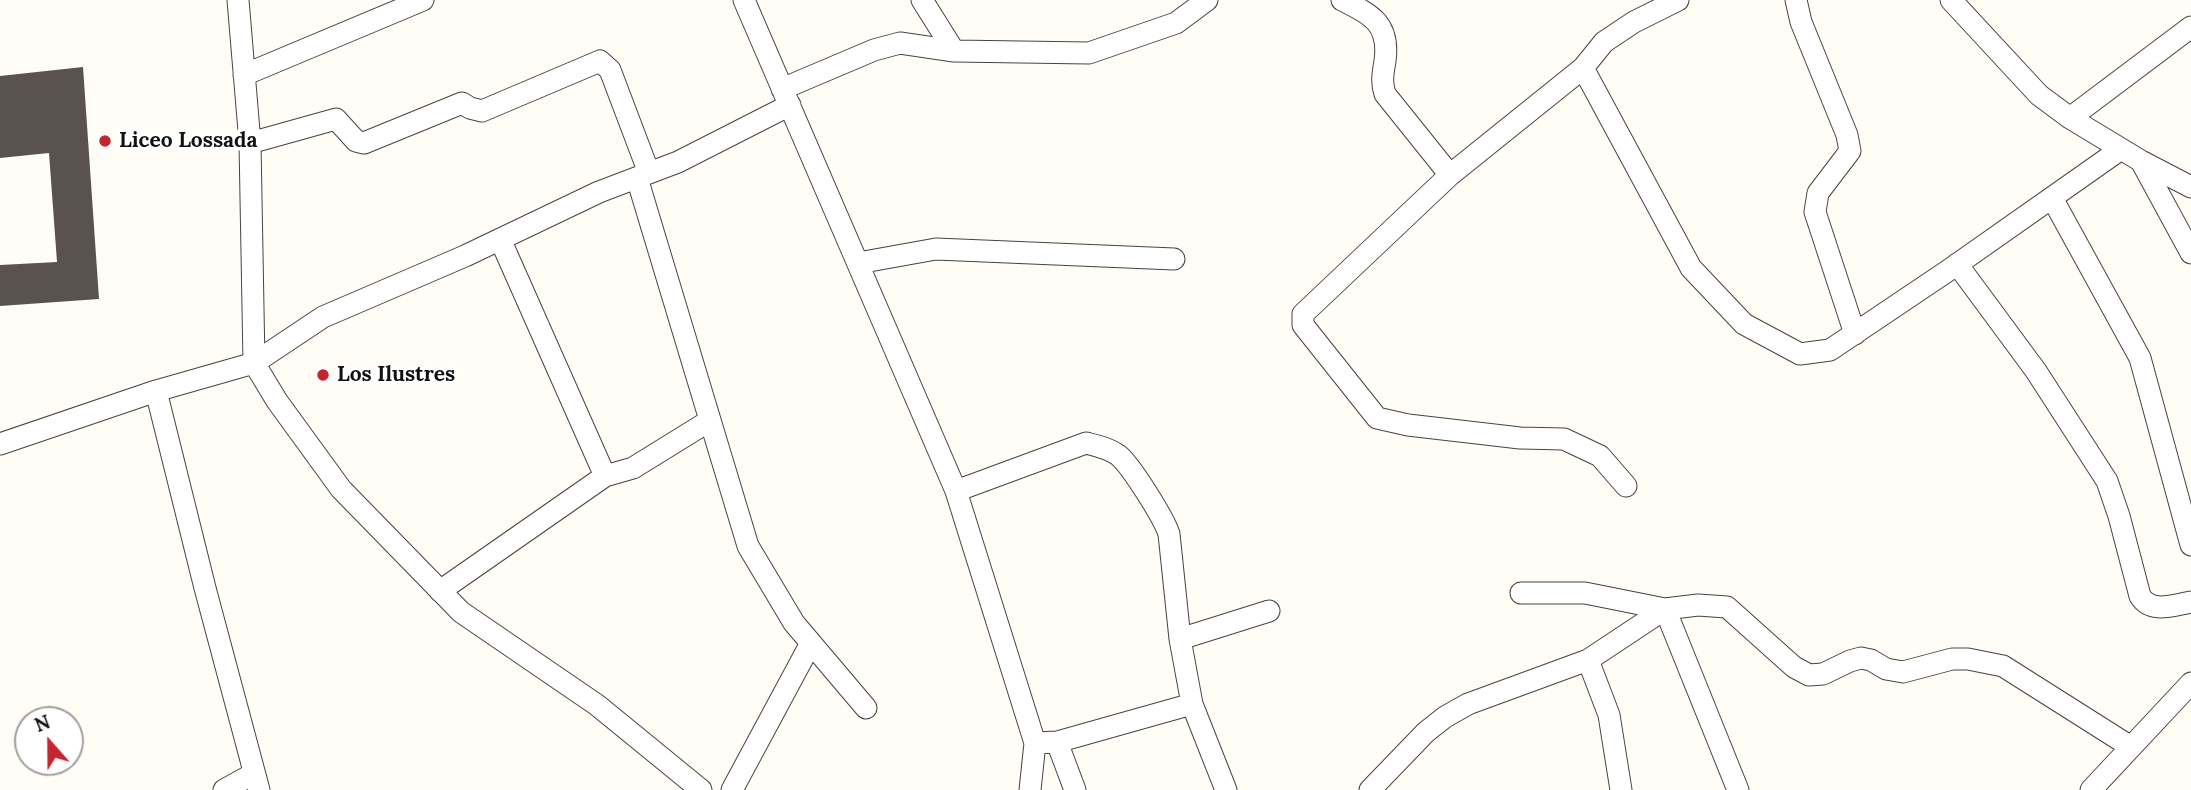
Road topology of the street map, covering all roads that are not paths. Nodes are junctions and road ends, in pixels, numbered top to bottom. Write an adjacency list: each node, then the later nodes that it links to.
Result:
1 (238, 0): 13 (street)
2 (423, 0): 13 (street)
3 (744, 0): 14 (street)
4 (922, 0): 11 (street)
5 (1207, 0): 11 (street)
6 (1342, 0): 19 (street)
7 (1678, 0): 12 (street)
8 (1796, 0): 28 (street)
9 (1951, 0): 15 (street)
10 (2191, 27): 15 (street)
11 (954, 51): 14 (street)
12 (1583, 68): 19 (street); 28 (street)
13 (244, 75): 16 (street)
14 (786, 97): 20 (street); 26 (street)
15 (2070, 118): 17 (street)
16 (250, 143): 20 (street); 29 (street)
17 (2121, 149): 18 (street); 22 (street)
18 (2141, 161): 21 (street); 24 (street)
19 (1450, 175): 34 (street)
20 (643, 176): 23 (street); 31 (street)
21 (2191, 187)
22 (2052, 198): 27 (street); 36 (street)
23 (500, 239): 29 (street); 33 (street)
24 (2191, 253)
25 (1174, 259): 26 (street)
26 (858, 263): 35 (street)
27 (1957, 264): 28 (street); 39 (street)
28 (1855, 334)
29 (254, 363): 30 (street); 37 (street)
30 (156, 391): 32 (street); 51 (street)
31 (709, 421): 33 (street); 43 (street)
32 (0, 444)
33 (605, 476): 37 (street)
34 (1626, 486)
35 (956, 491): 42 (street); 49 (street)
36 (2191, 545)
37 (440, 591): 53 (street)
38 (1521, 593): 40 (street)
39 (2191, 602)
40 (1665, 608): 44 (street); 50 (street); 60 (street)
41 (1269, 611): 42 (street)
42 (1180, 639): 46 (street)
43 (811, 643): 47 (street); 54 (street)
44 (1588, 660): 58 (street); 59 (street)
45 (2191, 683): 50 (street)
46 (1192, 704): 48 (street); 57 (street)
47 (866, 708)
48 (1057, 742): 49 (street); 56 (street)
49 (1035, 743): 55 (street)
50 (2132, 747): 61 (street)
51 (256, 782): 52 (street)
52 (224, 790)
53 (701, 790)
54 (732, 790)
55 (1030, 790)
56 (1075, 790)
57 (1226, 790)
58 (1370, 790)
59 (1620, 790)
60 (1738, 790)
61 (2091, 790)

